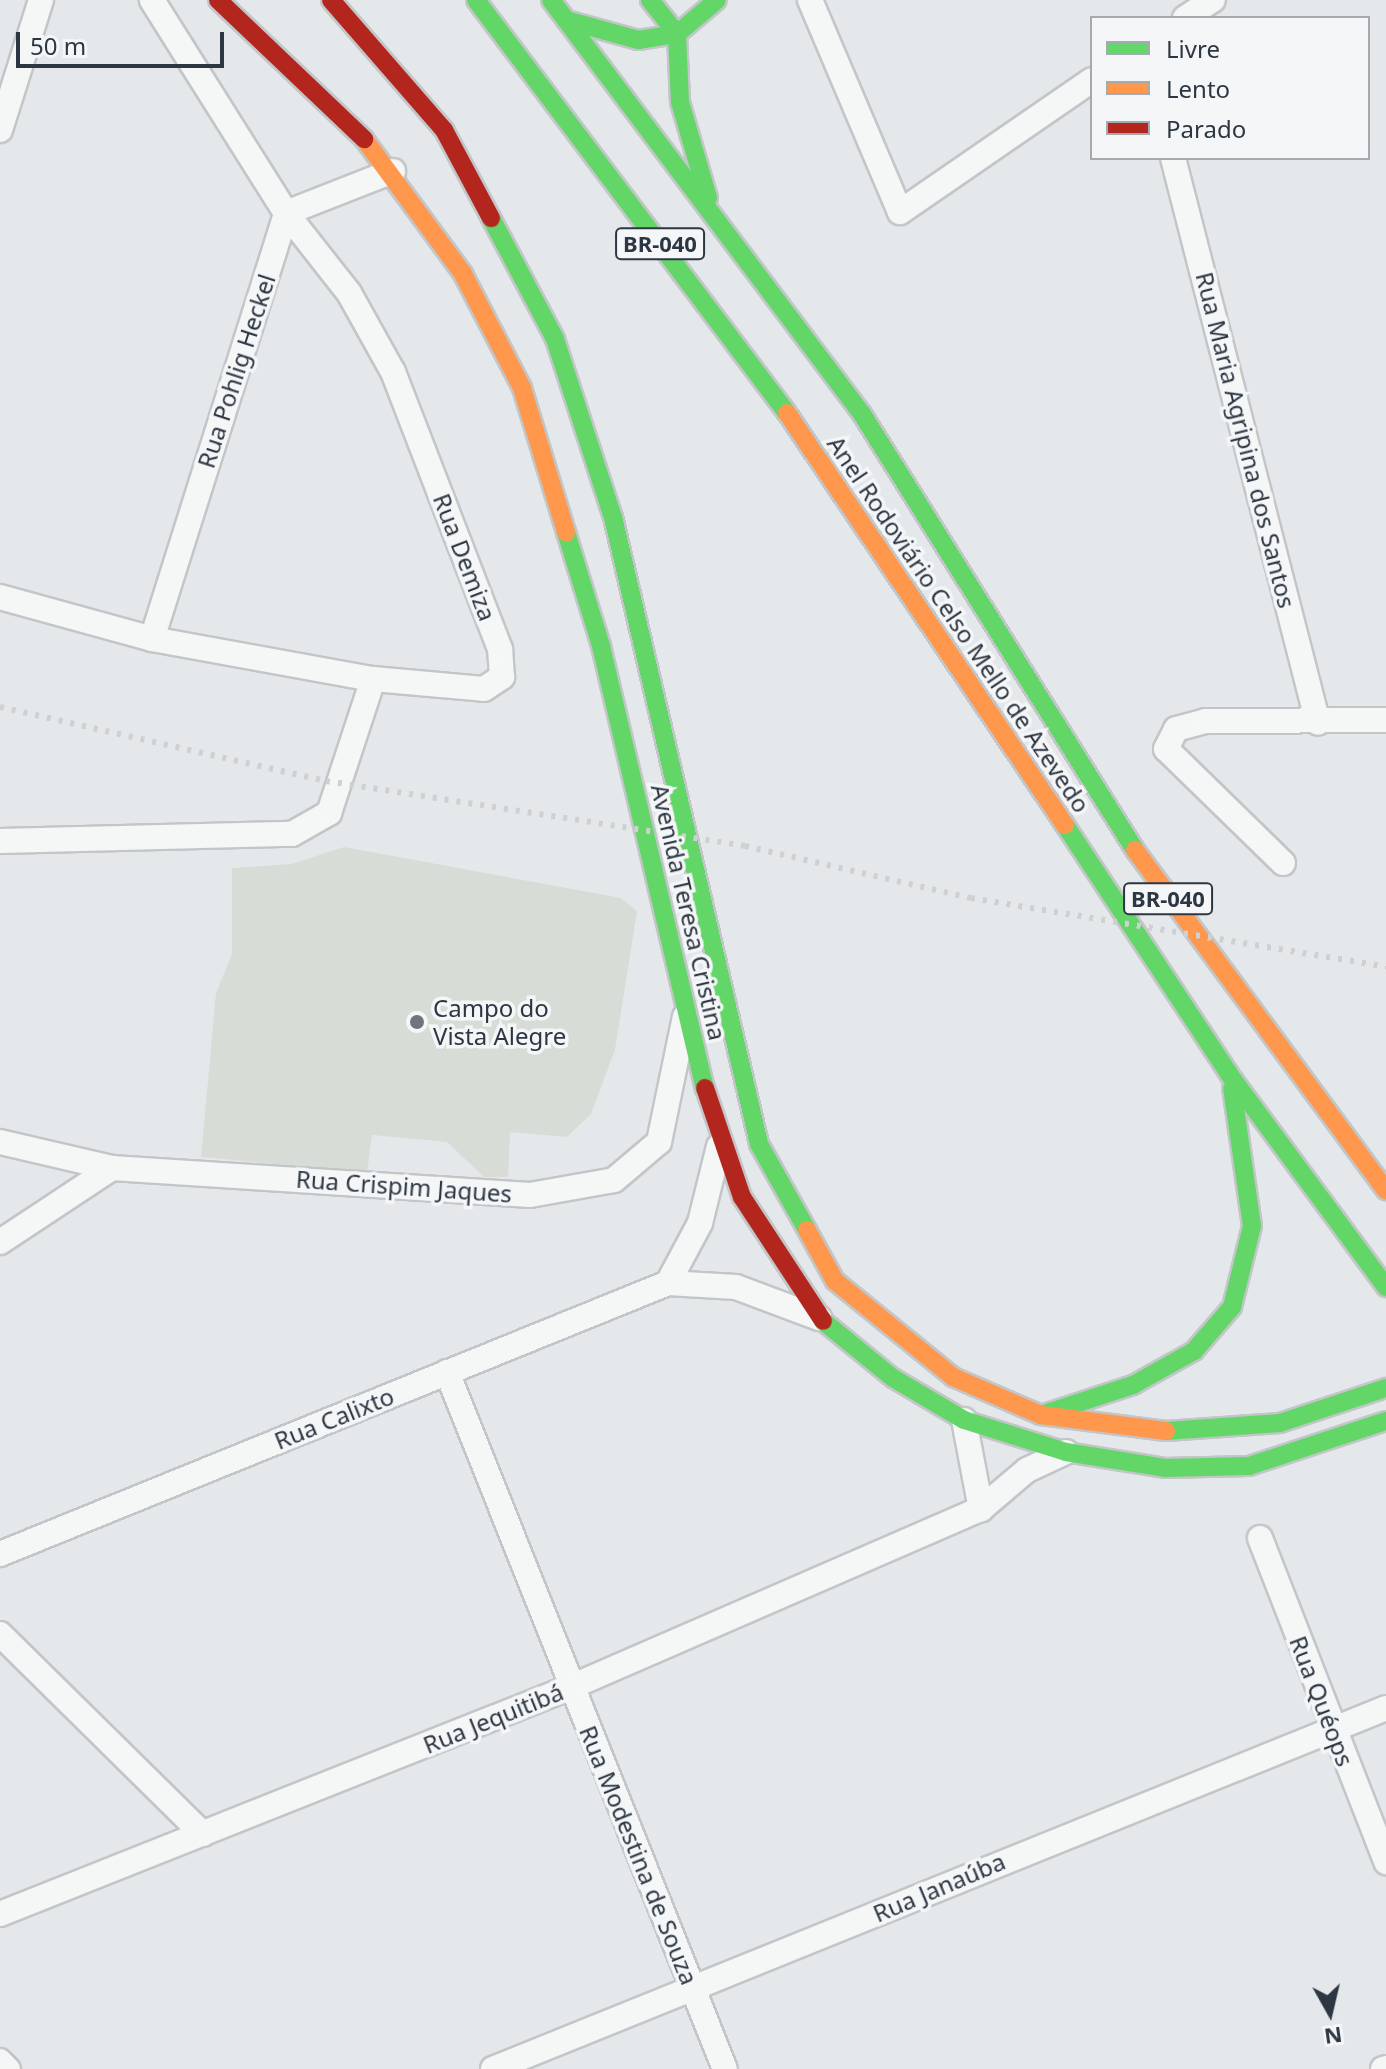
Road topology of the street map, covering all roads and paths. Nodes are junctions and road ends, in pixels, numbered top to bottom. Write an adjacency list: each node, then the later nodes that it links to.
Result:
1 (41, 0): 15 (street)
2 (152, 0): 19 (street, Rua Demiza)
3 (218, 0): 17 (main road, Avenida Teresa Cristina)
4 (331, 0): 41 (main road, Avenida Teresa Cristina)
5 (476, 0): 29 (main road, Anel Rodoviário Celso Mello de Azevedo / BR-040)
6 (551, 0): 12 (main road, Anel Rodoviário Celso Mello de Azevedo / BR-040)
7 (650, 0): 13 (main road)
8 (717, 0): 13 (main road)
9 (810, 0): 14 (street)
10 (1213, 0): 11 (street)
11 (1188, 16)
12 (566, 20): 13 (main road); 18 (main road, Anel Rodoviário Celso Mello de Azevedo / BR-040)
13 (677, 34): 18 (main road)
14 (1090, 81)
15 (0, 130)
16 (1174, 160): 24 (street, Rua Maria Agripina dos Santos)
17 (393, 171): 19 (street); 28 (main road, Avenida Teresa Cristina)
18 (710, 207): 27 (main road, Anel Rodoviário Celso Mello de Azevedo / BR-040)
19 (286, 213): 21 (street, Rua Pohlig Heckel); 22 (street, Rua Demiza)
20 (0, 597): 21 (street, Rua Demiza)
21 (152, 639): 22 (street, Rua Demiza)
22 (373, 679): 25 (street)
23 (1386, 720): 24 (street)
24 (1318, 723): 26 (street)
25 (1, 840)
26 (1283, 863)
27 (1214, 966): 30 (main road); 34 (main road, Anel Rodoviário Celso Mello de Azevedo / BR-040)
28 (687, 1007): 32 (main road, Avenida Teresa Cristina); 33 (street, Rua Crispim Jaques)
29 (1229, 1074): 37 (main road, Anel Rodoviário Celso Mello de Azevedo / BR-040); 41 (main road)
30 (1343, 1096)
31 (0, 1142): 33 (street, Rua Crispim Jaques)
32 (719, 1146): 36 (street); 38 (main road, Avenida Teresa Cristina)
33 (112, 1168): 35 (street)
34 (1386, 1190)
35 (0, 1242)
36 (668, 1283): 38 (street, Rua Calixto); 39 (street, Rua Calixto)
37 (1386, 1287)
38 (819, 1318): 42 (main road, Avenida Teresa Cristina)
39 (447, 1372): 47 (street, Rua Calixto); 49 (street, Rua Modestina de Souza)
40 (1386, 1388): 41 (main road, Avenida Teresa Cristina)
41 (1041, 1415)
42 (964, 1420): 44 (main road, Avenida Teresa Cristina); 45 (street)
43 (1386, 1421): 44 (main road, Avenida Teresa Cristina)
44 (1066, 1452): 45 (street, Rua Jequitibá)
45 (981, 1509): 49 (street, Rua Jequitibá)
46 (1260, 1538): 51 (street, Rua Quéops)
47 (0, 1554)
48 (0, 1634): 52 (street)
49 (571, 1687): 52 (street, Rua Jequitibá); 55 (street, Rua Modestina de Souza)
50 (1386, 1708): 51 (street, Rua Janaúba)
51 (1333, 1730): 53 (street, Rua Quéops); 55 (street, Rua Janaúba)
52 (203, 1834): 54 (street, Rua Jequitibá)
53 (1386, 1862)
54 (0, 1914)
55 (693, 1990): 58 (street, Rua Janaúba); 59 (street, Rua Modestina de Souza)
56 (0, 2061): 57 (street)
57 (8, 2069)
58 (493, 2069)
59 (725, 2069)

